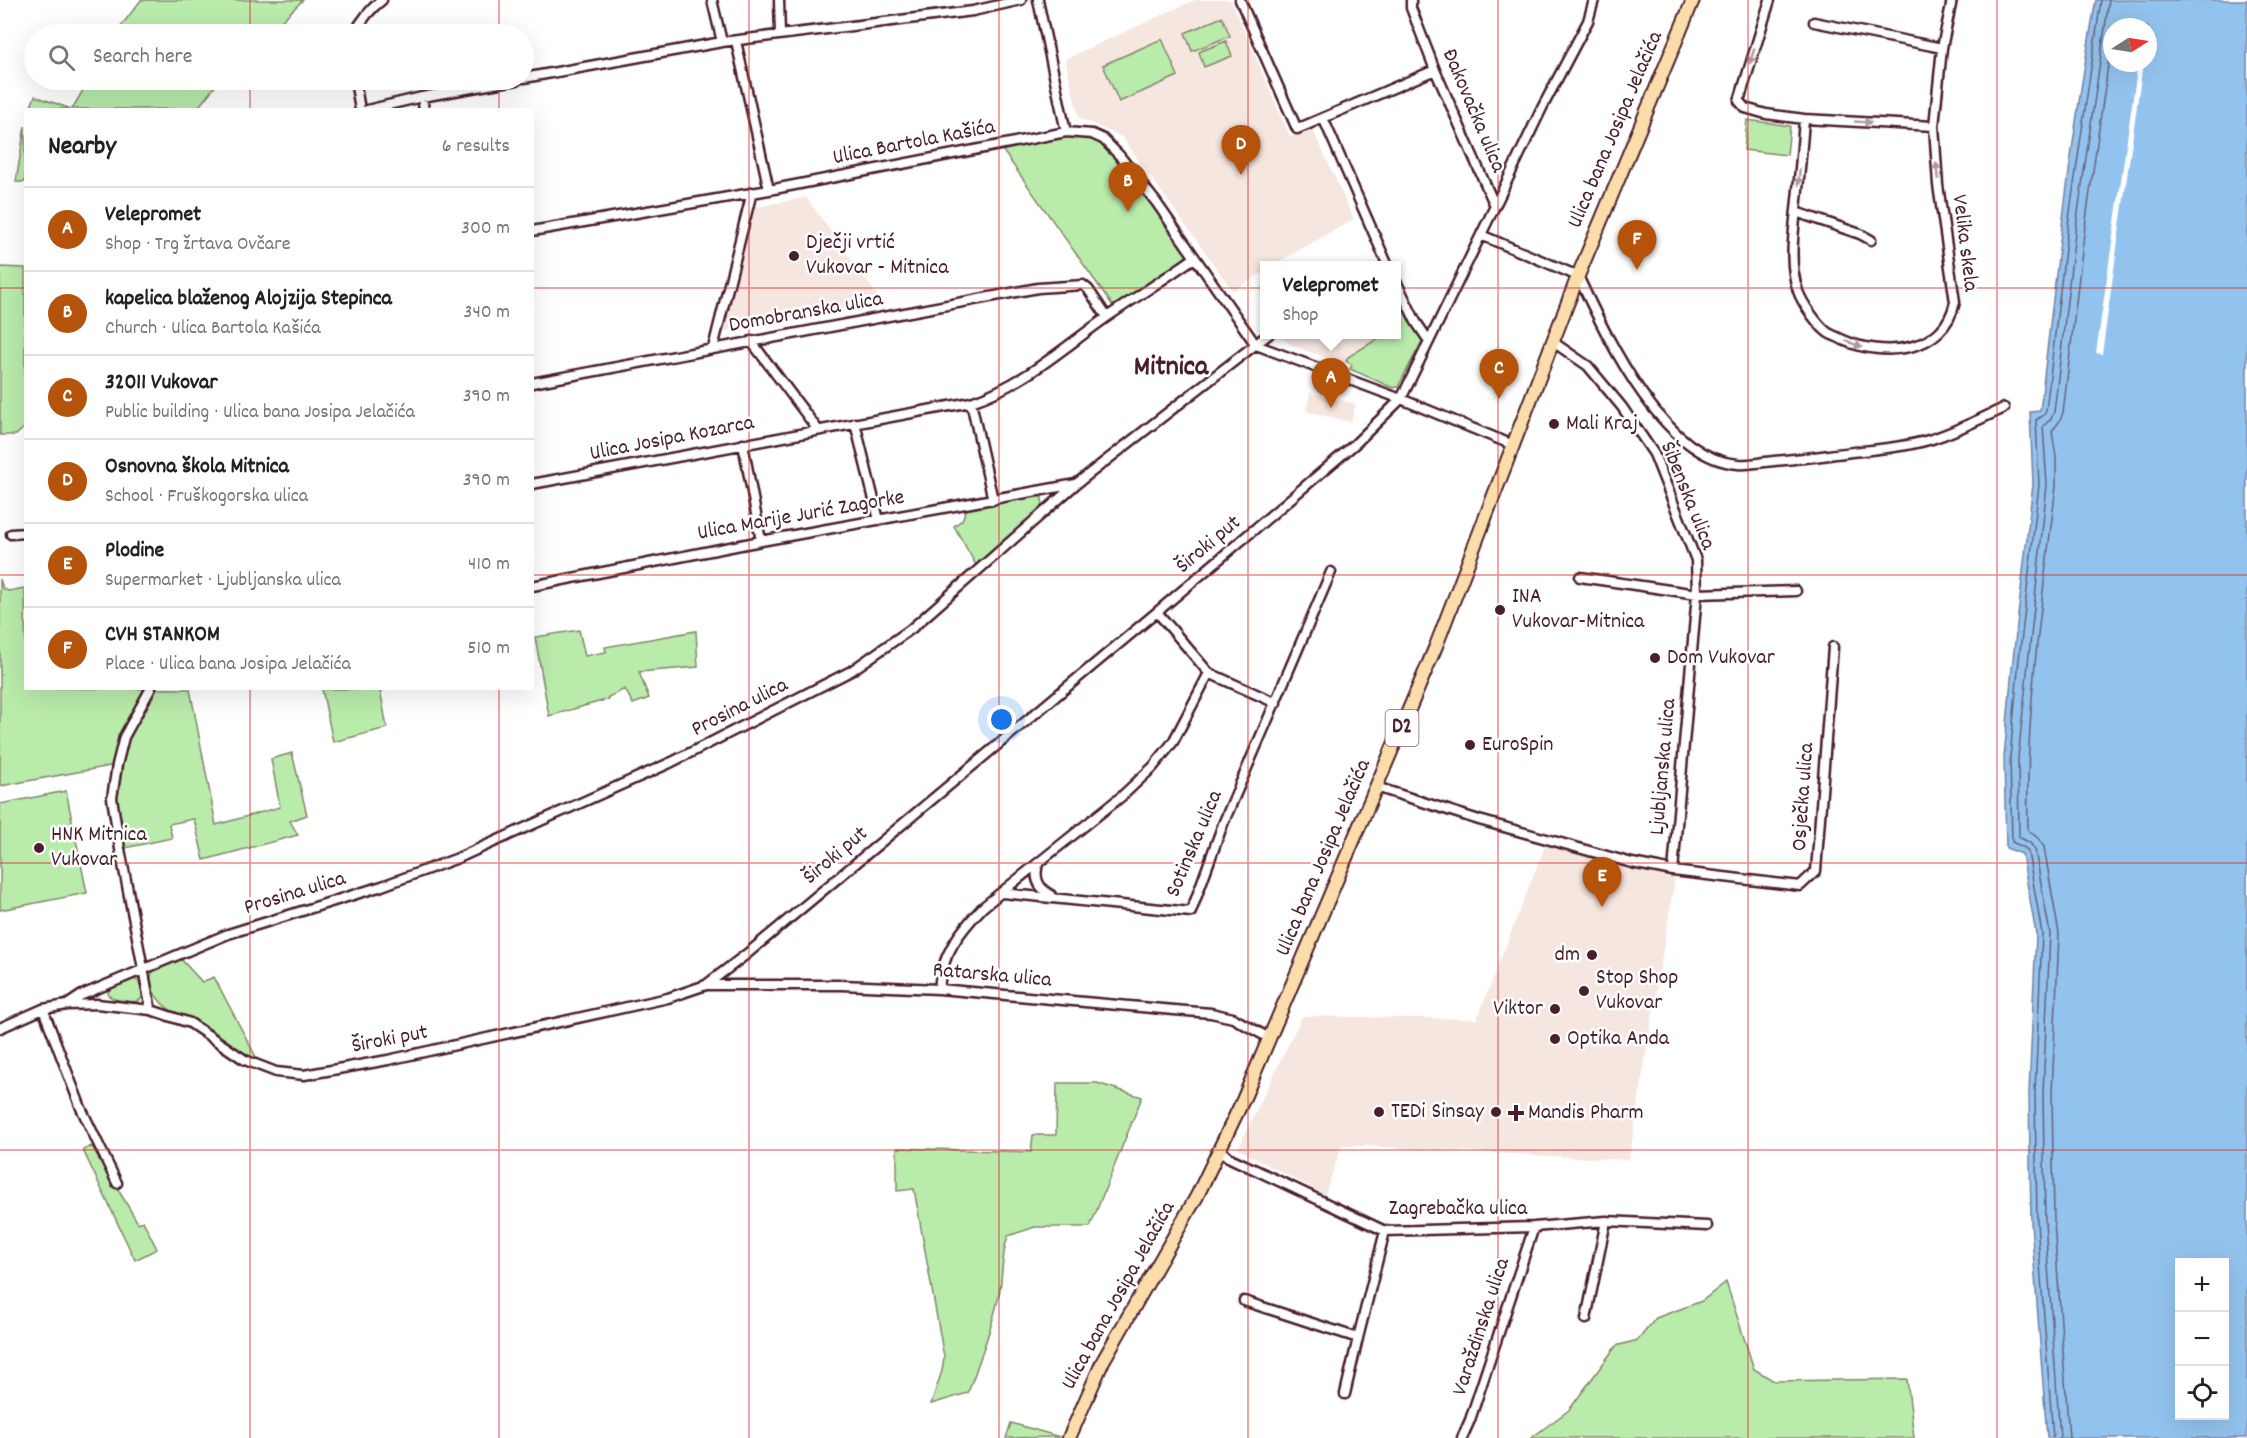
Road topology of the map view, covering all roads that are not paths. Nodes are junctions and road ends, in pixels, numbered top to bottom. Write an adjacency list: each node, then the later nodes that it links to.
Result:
1 (382, 0): 13 (street)
2 (712, 0): 16 (street)
3 (779, 0): 14 (street)
4 (1021, 0): 14 (street)
5 (1038, 0): 29 (street)
6 (1240, 0): 27 (street)
7 (1411, 0): 18 (street, Đakovačka ulica)
8 (1594, 0): 32 (street)
9 (1693, 0): 39 (main road, Ulica bana Josipa Jelačića / D2)
10 (1770, 0): 26 (street, one-way to 26)
11 (1952, 0): 17 (street, Velika skela)
12 (1814, 22): 17 (street)
13 (359, 24)
14 (780, 34): 15 (street)
15 (736, 41): 16 (street); 30 (street)
16 (722, 42): 19 (street)
17 (1941, 48): 28 (street, Velika skela)
18 (1435, 70): 27 (street); 32 (street, Đakovačka ulica)
19 (534, 76)
20 (357, 90): 23 (street)
21 (461, 90): 22 (street)
22 (422, 97): 24 (street); 25 (street)
23 (360, 108)
24 (375, 108)
25 (424, 108)
26 (1804, 119): 28 (street, one-way to 28); 33 (street, Velika skela, one-way to 33)
27 (1324, 120): 38 (street)
28 (1934, 126): 33 (street, Velika skela, one-way to 28)
29 (1066, 132): 30 (street, Ulica Bartola Kašića); 37 (street, Ulica Bartola Kašića)
30 (769, 190): 31 (street, Ulica Bartola Kašića)
31 (752, 192): 34 (street, Ulica Bartola Kašića); 47 (street)
32 (1495, 207): 35 (street, Đakovačka ulica)
33 (1796, 212): 36 (street)
34 (534, 231)
35 (1481, 235): 39 (street); 44 (street, Đakovačka ulica)
36 (1871, 240)
37 (1194, 258): 41 (street, Ulica Josipa Kozarca); 46 (street, Ulica Bartola Kašića)
38 (1386, 261)
39 (1578, 276): 45 (main road, Ulica bana Josipa Jelačića / D2); 51 (street)
40 (1401, 291): 44 (street)
41 (1107, 317): 43 (street, Domobranska ulica); 50 (street, Ulica Josipa Kozarca)
42 (1263, 339): 46 (street, Prosina ulica)
43 (751, 341): 47 (street, Domobranska ulica); 53 (street)
44 (1429, 341): 49 (street, Široki put)
45 (1553, 342): 55 (main road, Ulica bana Josipa Jelačića / D2); 67 (street, Šibenska ulica)
46 (1256, 345): 49 (street); 57 (street, Prosina ulica)
47 (713, 348): 48 (street, Domobranska ulica)
48 (534, 383)
49 (1401, 399): 55 (street); 68 (street, Široki put)
50 (971, 402): 52 (street, Ulica Josipa Kozarca); 58 (street)
51 (2004, 408)
52 (855, 423): 53 (street, Ulica Josipa Kozarca); 59 (street)
53 (818, 430): 54 (street, Ulica Josipa Kozarca)
54 (743, 444): 56 (street, Ulica Josipa Kozarca); 62 (street)
55 (1513, 445): 73 (main road, Ulica bana Josipa Jelačića / D2)
56 (534, 484)
57 (1076, 484): 58 (street, Ulica Marije Jurić Zagorke); 78 (street, Prosina ulica)
58 (993, 500): 59 (street, Ulica Marije Jurić Zagorke)
59 (879, 520): 62 (street, Ulica Marije Jurić Zagorke)
60 (24, 533): 61 (street)
61 (11, 534)
62 (761, 541): 65 (street, Ulica Marije Jurić Zagorke)
63 (1331, 573): 72 (street, Sotinska ulica)
64 (1580, 577): 67 (street)
65 (534, 586)
66 (1796, 591): 67 (street)
67 (1696, 594): 75 (street, Ljubljanska ulica)
68 (1157, 612): 70 (street); 79 (street, Široki put)
69 (1833, 647): 75 (street, Osječka ulica)
70 (1209, 673): 72 (street); 74 (street)
71 (150, 690): 78 (street)
72 (1276, 703): 77 (street, Sotinska ulica)
73 (1376, 788): 75 (street, Osječka ulica); 85 (main road, Ulica bana Josipa Jelačića / D2)
74 (1038, 863): 76 (street); 77 (street)
75 (1673, 871)
76 (1002, 893): 77 (street, Sotinska ulica); 80 (street)
77 (1055, 897)
78 (144, 968): 81 (street, Prosina ulica); 83 (street)
79 (706, 985): 80 (street, Ratarska ulica); 83 (street, Široki put)
80 (939, 989): 85 (street, Ratarska ulica)
81 (67, 1005): 82 (street); 83 (street, Široki put)
82 (43, 1010): 84 (street); 87 (street)
83 (152, 1011)
84 (0, 1028)
85 (1269, 1038): 86 (main road, Ulica bana Josipa Jelačića / D2)
86 (1221, 1150): 91 (street, Zagrebačka ulica); 96 (main road, Ulica bana Josipa Jelačića / D2)
87 (117, 1184)
88 (1606, 1221): 89 (street, Zagrebačka ulica); 90 (street, Zagrebačka ulica); 93 (street)
89 (1707, 1226)
90 (1534, 1227): 91 (street, Zagrebačka ulica); 97 (street, Varaždinska ulica)
91 (1385, 1231): 94 (street)
92 (1244, 1300): 94 (street)
93 (1586, 1319)
94 (1358, 1338): 95 (street)
95 (1345, 1394)
96 (1069, 1438)
97 (1462, 1438)

